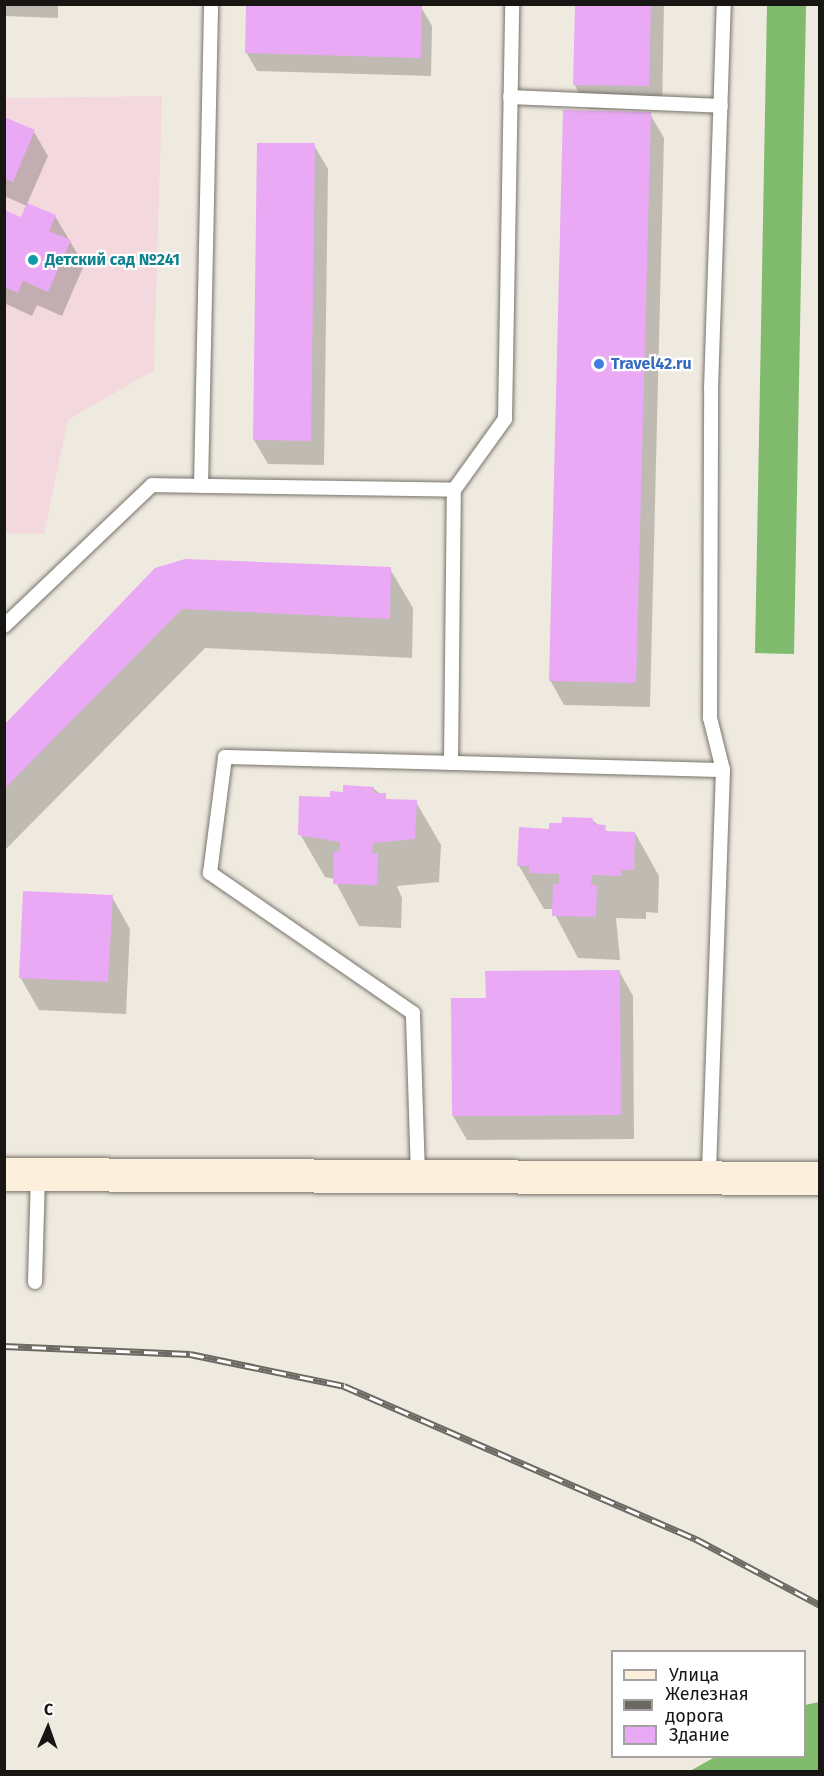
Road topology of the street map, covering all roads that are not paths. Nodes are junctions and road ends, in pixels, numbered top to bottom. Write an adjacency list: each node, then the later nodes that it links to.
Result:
1 (211, 4): 6 (lane)
2 (512, 4): 4 (lane)
3 (724, 4): 5 (lane)
4 (510, 97): 5 (lane); 7 (lane)
5 (721, 106): 10 (lane)
6 (201, 486): 7 (lane); 8 (lane)
7 (454, 490): 9 (lane)
8 (4, 626)
9 (451, 763): 10 (lane); 13 (lane)
10 (723, 770): 14 (lane)
11 (4, 1174): 12 (street)
12 (38, 1174): 13 (street); 16 (lane)
13 (418, 1176): 14 (street)
14 (710, 1177): 15 (street)
15 (819, 1178)
16 (35, 1282)

